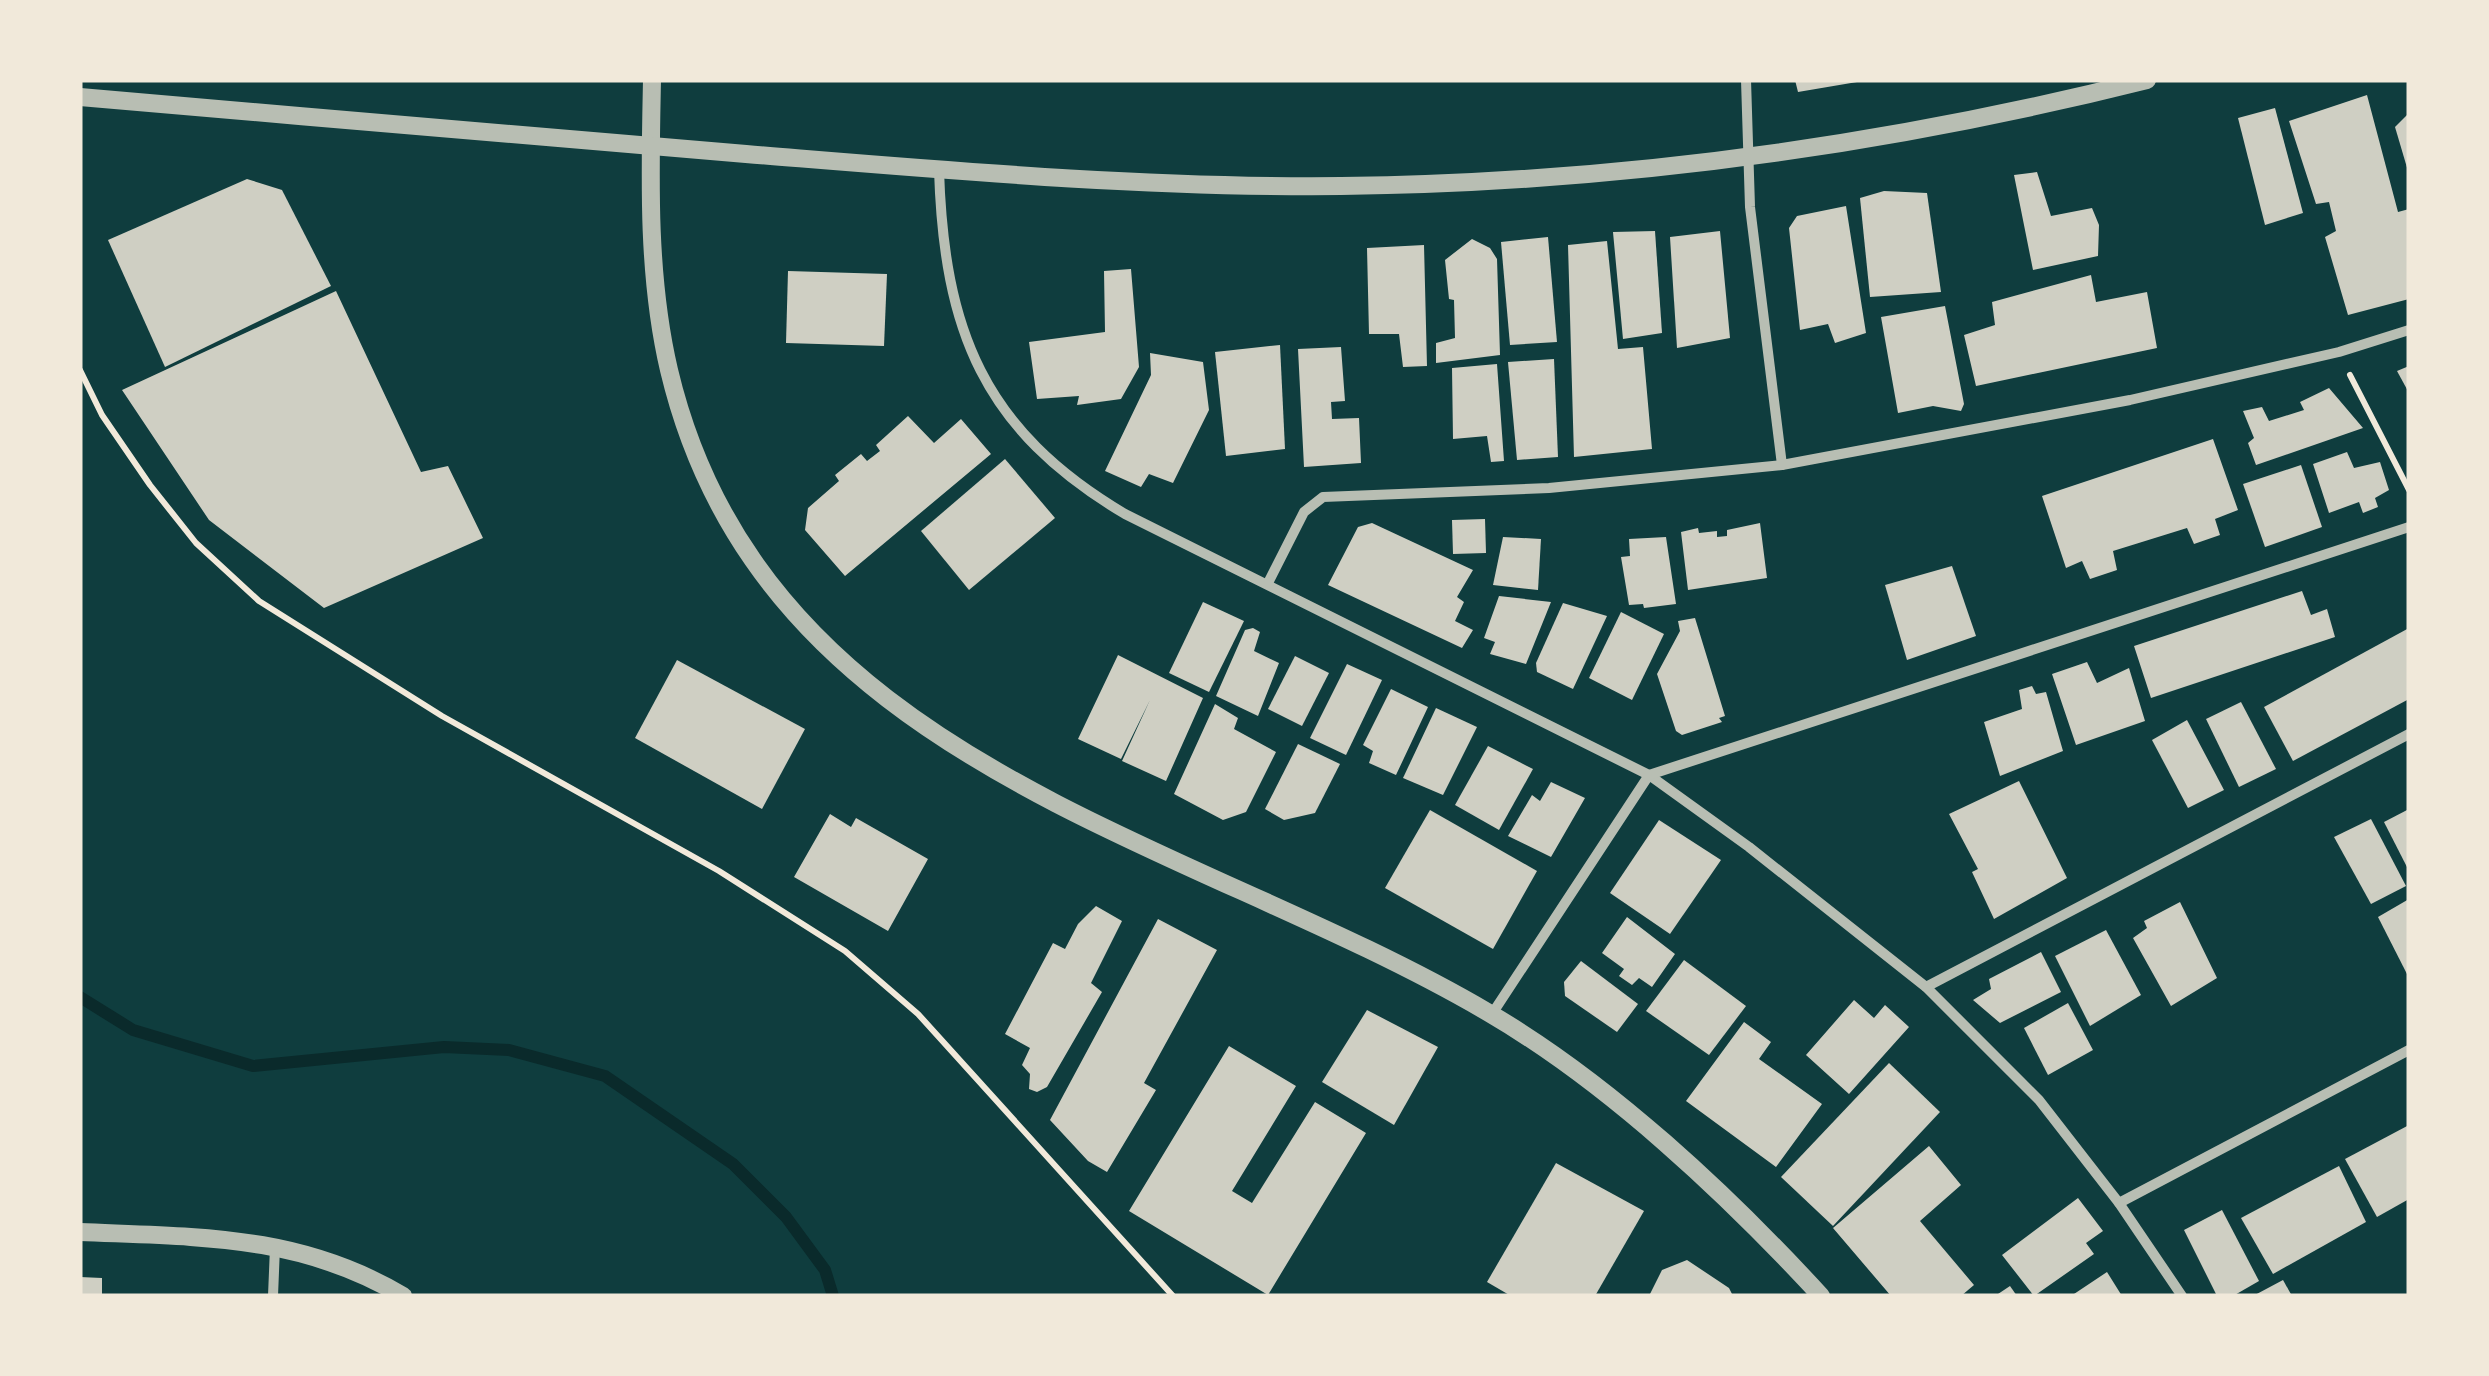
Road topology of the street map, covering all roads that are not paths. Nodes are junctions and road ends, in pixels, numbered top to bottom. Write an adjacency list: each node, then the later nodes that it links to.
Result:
1 (652, 80): 5 (street)
2 (1746, 80): 6 (street)
3 (2147, 80): 6 (street)
4 (80, 97): 5 (street)
5 (651, 147): 7 (street); 15 (street)
6 (1746, 158): 7 (street); 9 (street)
7 (939, 170): 11 (street)
8 (2409, 330): 9 (street)
9 (1782, 465): 11 (street)
10 (2409, 527): 13 (street)
11 (1268, 583): 13 (street)
12 (2409, 734): 14 (street)
13 (1649, 775): 14 (street); 15 (street)
14 (1926, 988): 17 (street)
15 (1492, 1014): 22 (street)
16 (2409, 1050): 17 (street)
17 (2119, 1203): 23 (street)
18 (80, 1232): 19 (street)
19 (275, 1244): 20 (street); 21 (street)
20 (273, 1296)
21 (404, 1296)
22 (1821, 1296)
23 (2182, 1296)

